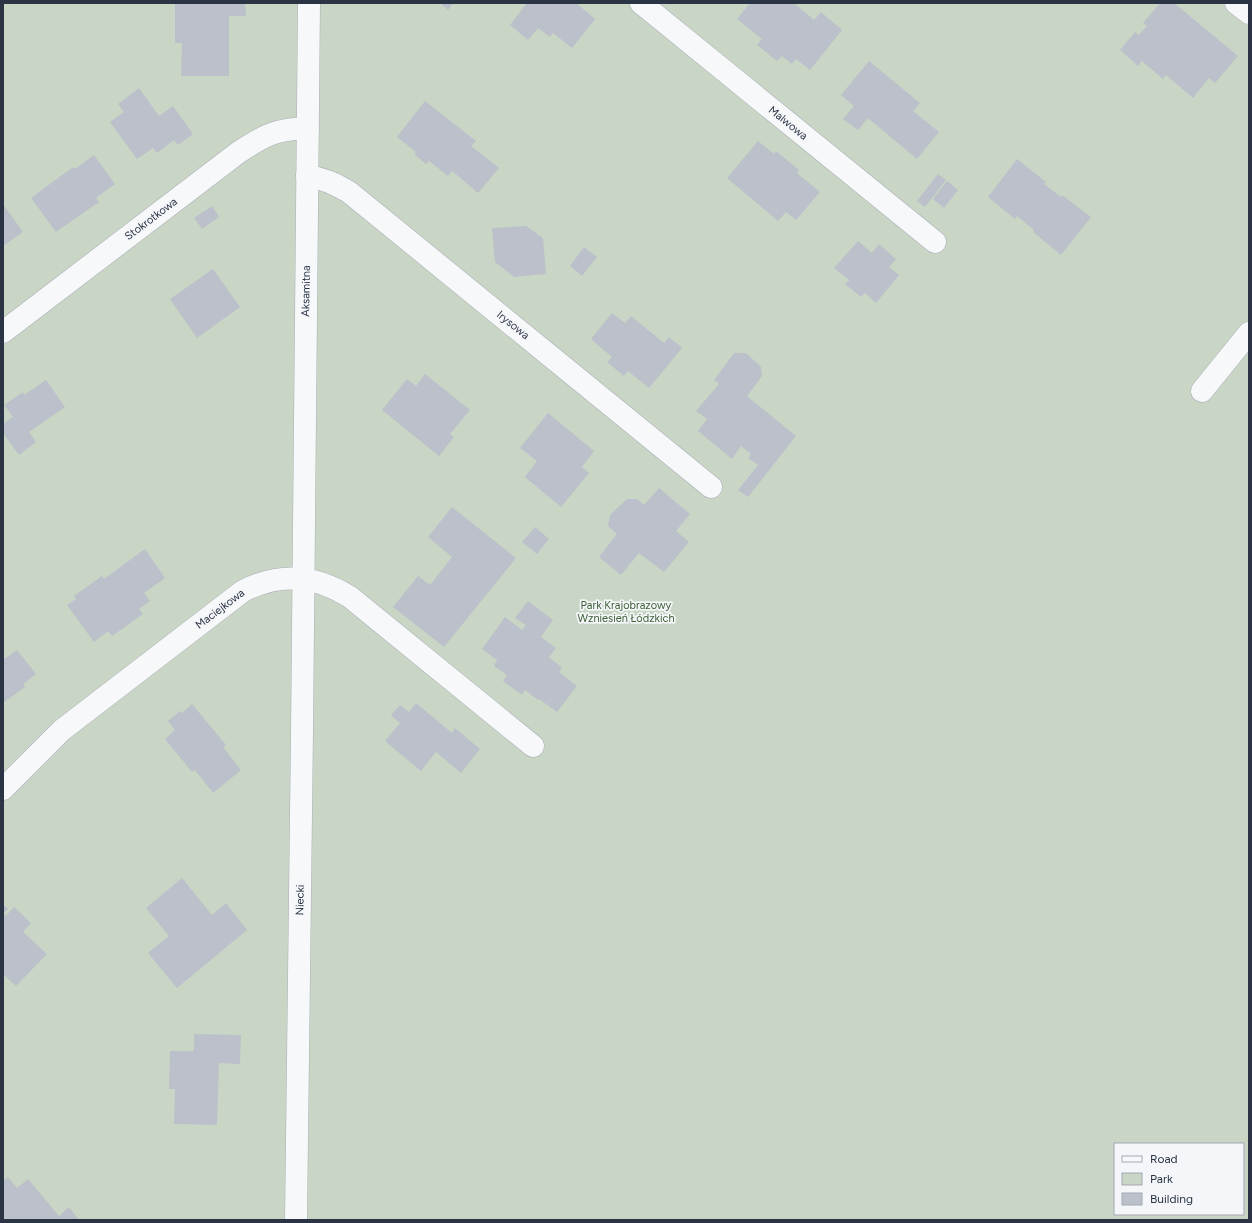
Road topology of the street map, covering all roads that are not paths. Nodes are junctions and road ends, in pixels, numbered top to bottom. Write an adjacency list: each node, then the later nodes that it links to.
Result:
1 (309, 3): 5 (street, Aksamitna)
2 (641, 3): 7 (street, Malwowa)
3 (1236, 3): 4 (street)
4 (1249, 13)
5 (308, 128): 6 (street, Aksamitna); 8 (street, Stokrotkowa)
6 (307, 176): 11 (street, Irysowa); 12 (street, Aksamitna)
7 (935, 242)
8 (3, 332)
9 (1249, 334): 10 (street)
10 (1202, 391)
11 (711, 487)
12 (304, 579): 13 (street, Maciejkowa); 14 (street, Maciejkowa); 15 (street, Niecki)
13 (533, 746)
14 (3, 790)
15 (296, 1220)

